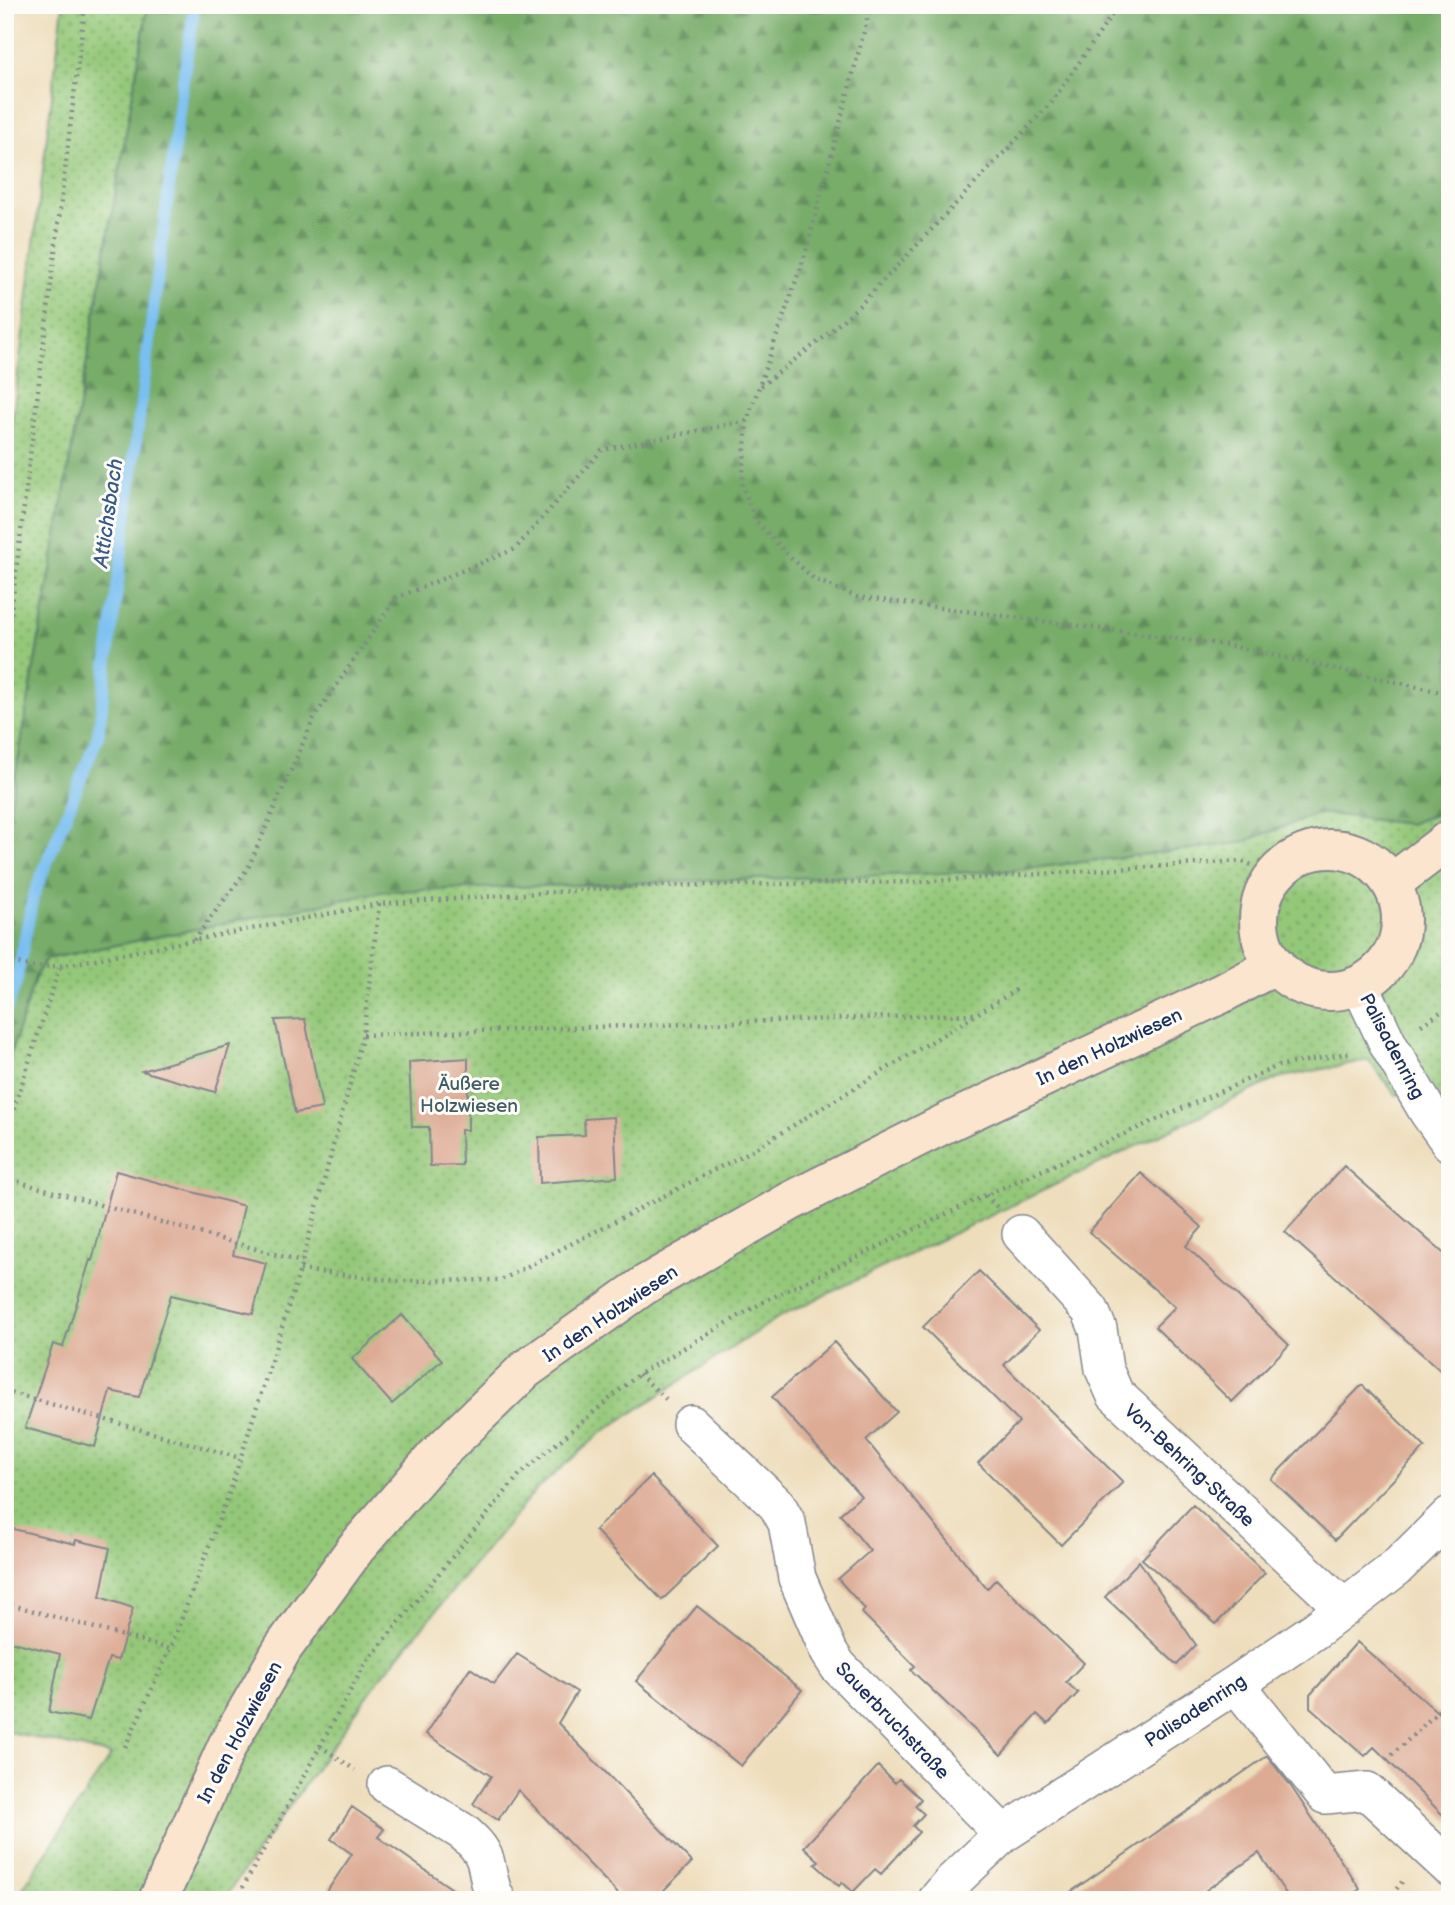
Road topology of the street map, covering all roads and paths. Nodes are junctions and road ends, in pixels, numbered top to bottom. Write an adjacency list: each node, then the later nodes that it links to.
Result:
1 (85, 5): 6 (path)
2 (871, 5): 4 (path)
3 (1119, 5): 4 (path)
4 (761, 386): 5 (path)
5 (747, 421): 7 (path); 12 (path)
6 (5, 662)
7 (1450, 694)
8 (1450, 839): 10 (street)
9 (1276, 874): 10 (street); 11 (path); 14 (street)
10 (1392, 883): 16 (street)
11 (379, 904): 12 (path); 19 (path)
12 (194, 940): 15 (path)
13 (5, 961): 15 (path)
14 (1276, 965): 16 (street); 41 (street, In den Holzwiesen)
15 (60, 966): 21 (path)
16 (1360, 985): 20 (street, Palisadenring)
17 (1019, 988): 18 (path)
18 (977, 1014): 19 (path); 26 (path)
19 (363, 1035): 25 (path)
20 (1389, 1046): 22 (street, Palisadenring); 42 (path)
21 (5, 1136)
22 (1450, 1143)
23 (5, 1178): 25 (path)
24 (1021, 1234): 32 (street, Von-Behring-Straße)
25 (302, 1262): 26 (path)
26 (300, 1270): 29 (path)
27 (5, 1391): 29 (path)
28 (691, 1424): 39 (street, Sauerbruchstraße)
29 (240, 1458): 33 (path)
30 (1450, 1515): 32 (street, Palisadenring)
31 (5, 1602): 33 (path)
32 (1344, 1608): 34 (street, Palisadenring)
33 (170, 1650): 36 (path)
34 (1236, 1685): 39 (street, Palisadenring); 40 (street)
35 (1450, 1700): 37 (path)
36 (125, 1747)
37 (1384, 1763)
38 (387, 1785): 43 (street)
39 (1003, 1834): 44 (street, Palisadenring)
40 (1450, 1868)
41 (158, 1900)
42 (236, 1900)
43 (497, 1900)
44 (937, 1900)

